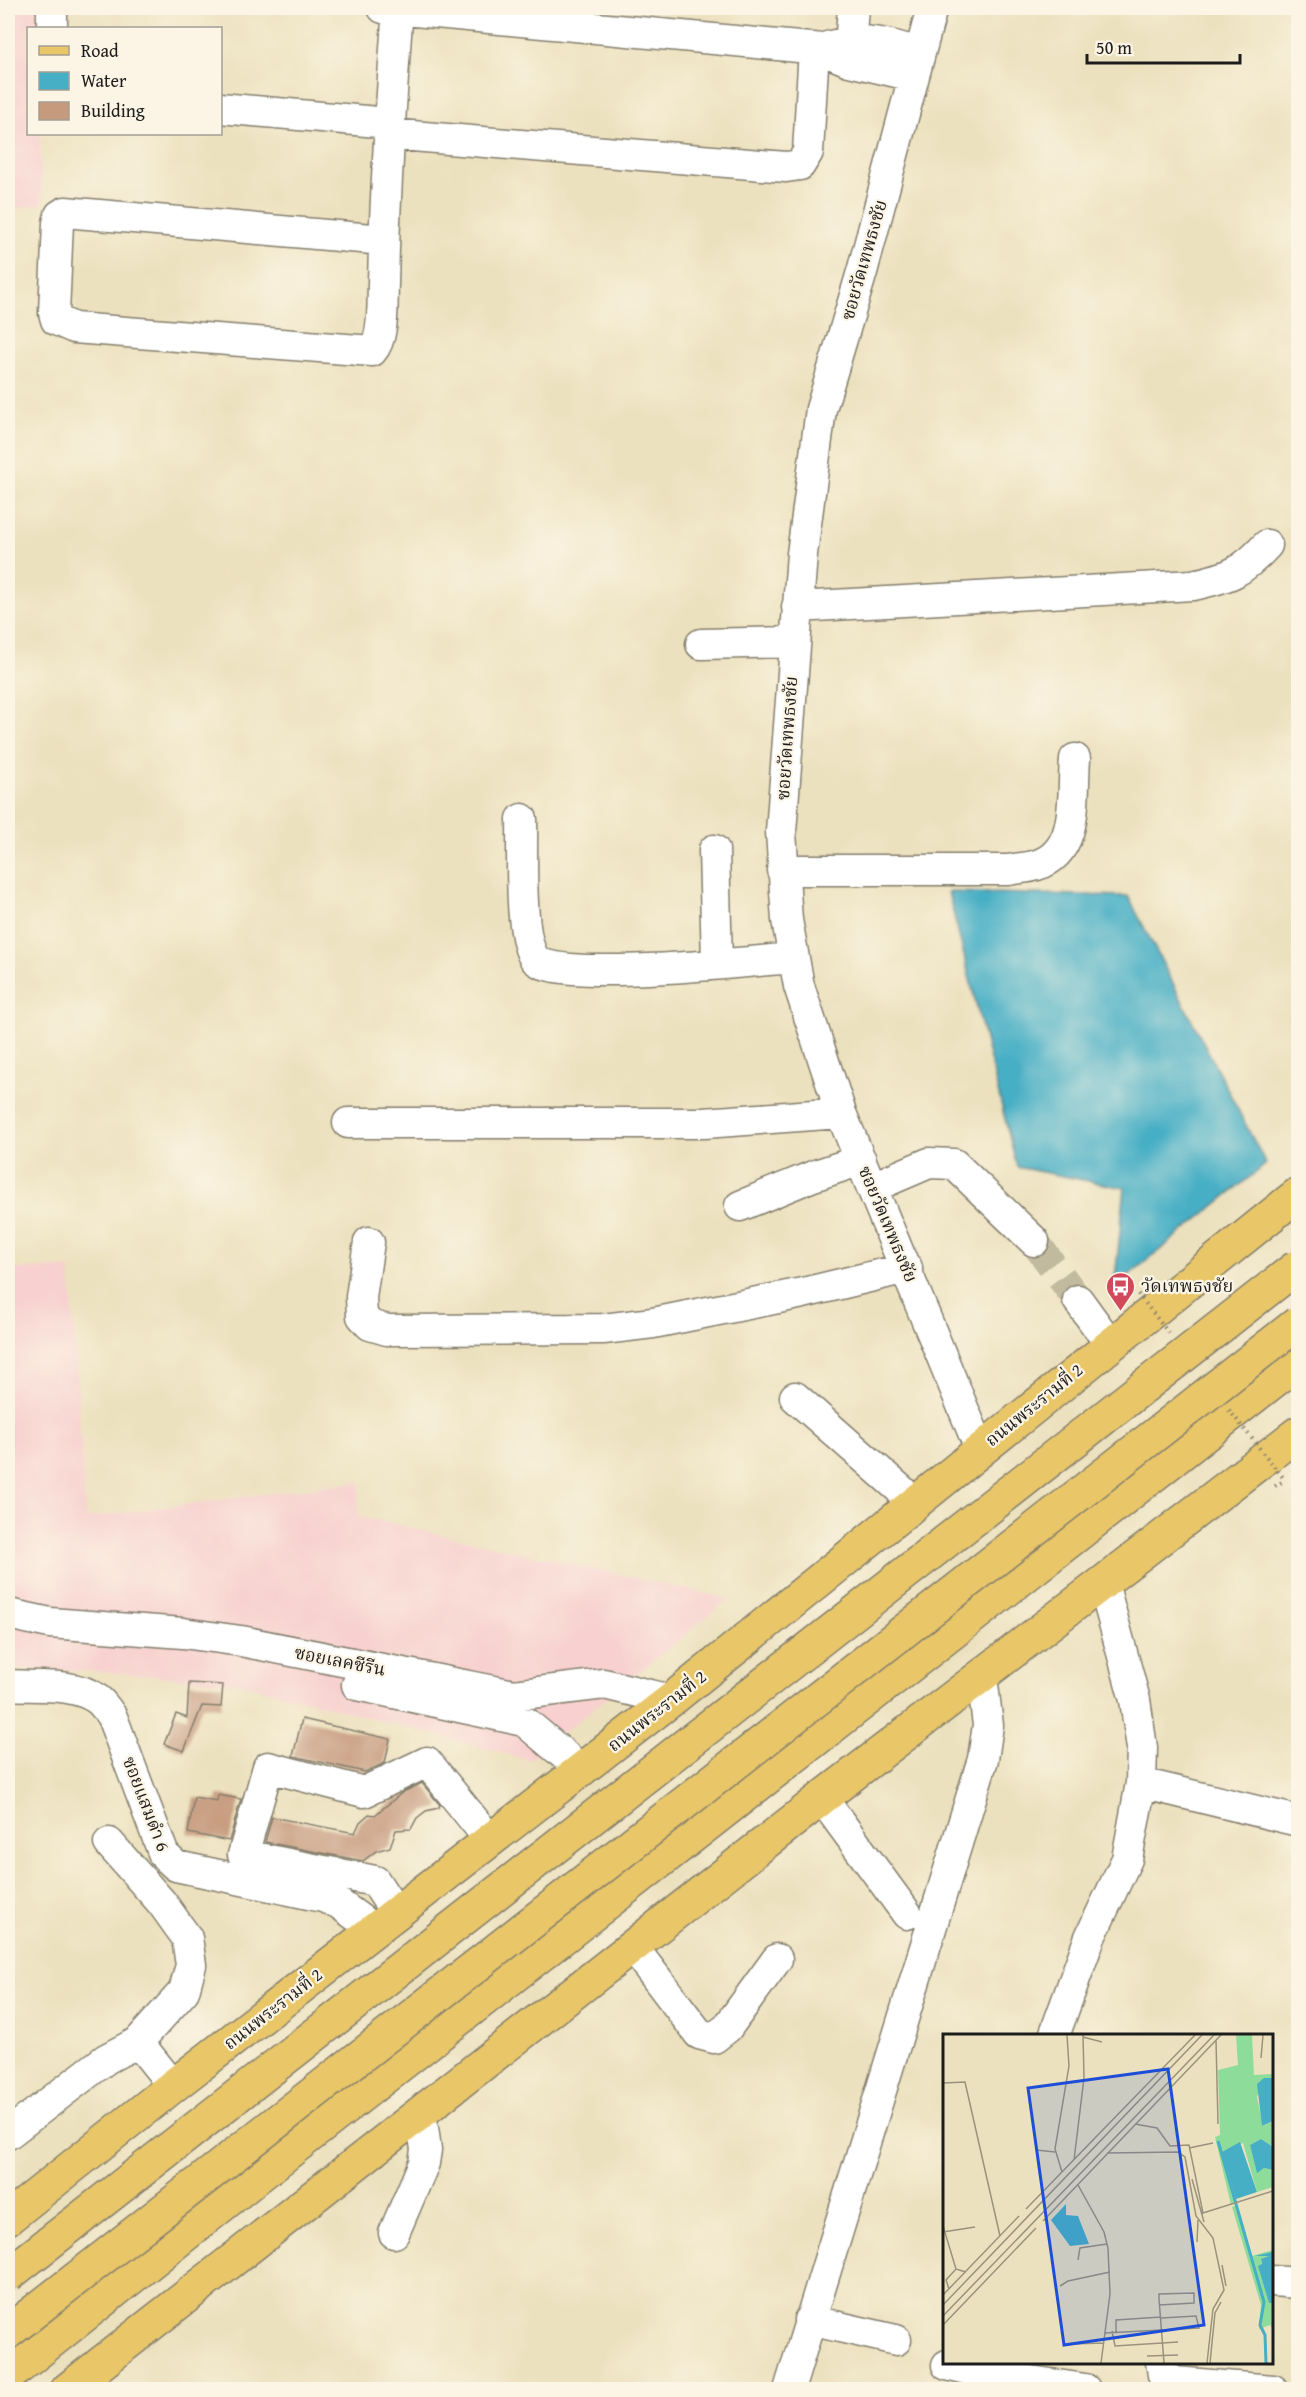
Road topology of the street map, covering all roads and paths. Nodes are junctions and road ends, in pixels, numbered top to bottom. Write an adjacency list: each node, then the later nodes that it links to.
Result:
1 (52, 8): 5 (street)
2 (393, 8): 6 (street); 10 (street)
3 (853, 8): 7 (street)
4 (932, 8): 8 (street, ซอยวัดเทพธงชัย)
5 (52, 27)
6 (817, 49): 7 (street); 10 (street)
7 (849, 50): 8 (street)
8 (916, 64): 13 (street, ซอยวัดเทพธงชัย)
9 (222, 108): 10 (street)
10 (388, 129): 11 (street)
11 (384, 240): 11 (street)
12 (1268, 546): 13 (street)
13 (797, 607): 14 (street, ซอยวัดเทพธงชัย)
14 (794, 642): 15 (street); 19 (street, ซอยวัดเทพธงชัย)
15 (701, 644)
16 (1075, 759): 19 (street)
17 (522, 819): 21 (street)
18 (714, 850): 21 (street)
19 (782, 870): 20 (street, ซอยวัดเทพธงชัย)
20 (792, 958): 21 (street); 22 (street, ซอยวัดเทพธงชัย)
21 (717, 963)
22 (841, 1113): 23 (street); 24 (street, ซอยวัดเทพธงชัย)
23 (348, 1123)
24 (867, 1174): 26 (street); 27 (street); 30 (street, ซอยวัดเทพธงชัย)
25 (1299, 1194): 34 (main road, ถนนพระรามที่ 2)
26 (740, 1206)
27 (1034, 1241)
28 (369, 1242): 30 (street)
29 (1299, 1266): 64 (main road, bridge)
30 (907, 1268): 38 (street, ซอยวัดเทพธงชัย)
31 (1299, 1274): 64 (main road)
32 (1078, 1300): 34 (street)
33 (1299, 1323): 68 (main road, bridge)
34 (1110, 1344): 38 (main road, ถนนพระรามที่ 2)
35 (1299, 1362): 70 (main road)
36 (795, 1397): 39 (street)
37 (1299, 1433): 40 (main road)
38 (980, 1449): 39 (main road, ถนนพระรามที่ 2)
39 (908, 1511): 46 (main road, ถนนพระรามที่ 2)
40 (1103, 1582): 44 (main road); 48 (street)
41 (8, 1614): 43 (street, ซอยเลคซีรีน)
42 (8, 1632): 43 (street, ซอยเลคซีรีน)
43 (241, 1650): 46 (street, ซอยเลคซีรีน); 47 (street, ซอยเลคซีรีน)
44 (982, 1677): 49 (main road); 67 (street)
45 (8, 1685): 54 (street, ซอยแสมดำ 6)
46 (671, 1700): 47 (main road, ถนนพระรามที่ 2)
47 (581, 1769): 51 (main road, ถนนพระรามที่ 2)
48 (1141, 1783): 50 (street); 57 (street)
49 (822, 1798): 53 (street); 55 (main road)
50 (1299, 1821)
51 (490, 1840): 54 (main road, ถนนพระรามที่ 2); 54 (street)
52 (109, 1843): 58 (street)
53 (907, 1914)
54 (385, 1922): 59 (main road, ถนนพระรามที่ 2)
55 (632, 1946): 56 (street); 60 (main road)
56 (777, 1959)
57 (1055, 2034)
58 (138, 2042): 59 (street); 61 (street)
59 (173, 2086): 62 (main road, ถนนพระรามที่ 2)
60 (421, 2112): 63 (street); 77 (main road)
61 (8, 2134)
62 (8, 2218)
63 (394, 2233)
64 (8, 2276)
65 (1273, 2281): 66 (street)
66 (1299, 2283)
67 (809, 2320): 69 (street); 79 (street)
68 (8, 2332)
69 (896, 2340)
70 (37, 2353): 73 (main road); 76 (main road)
71 (1161, 2364): 74 (street)
72 (945, 2372): 75 (street)
73 (8, 2376)
74 (1216, 2379): 80 (street)
75 (982, 2382): 78 (street)
76 (8, 2387)
77 (72, 2388)
78 (1085, 2389)
79 (789, 2390)
80 (1273, 2390)

